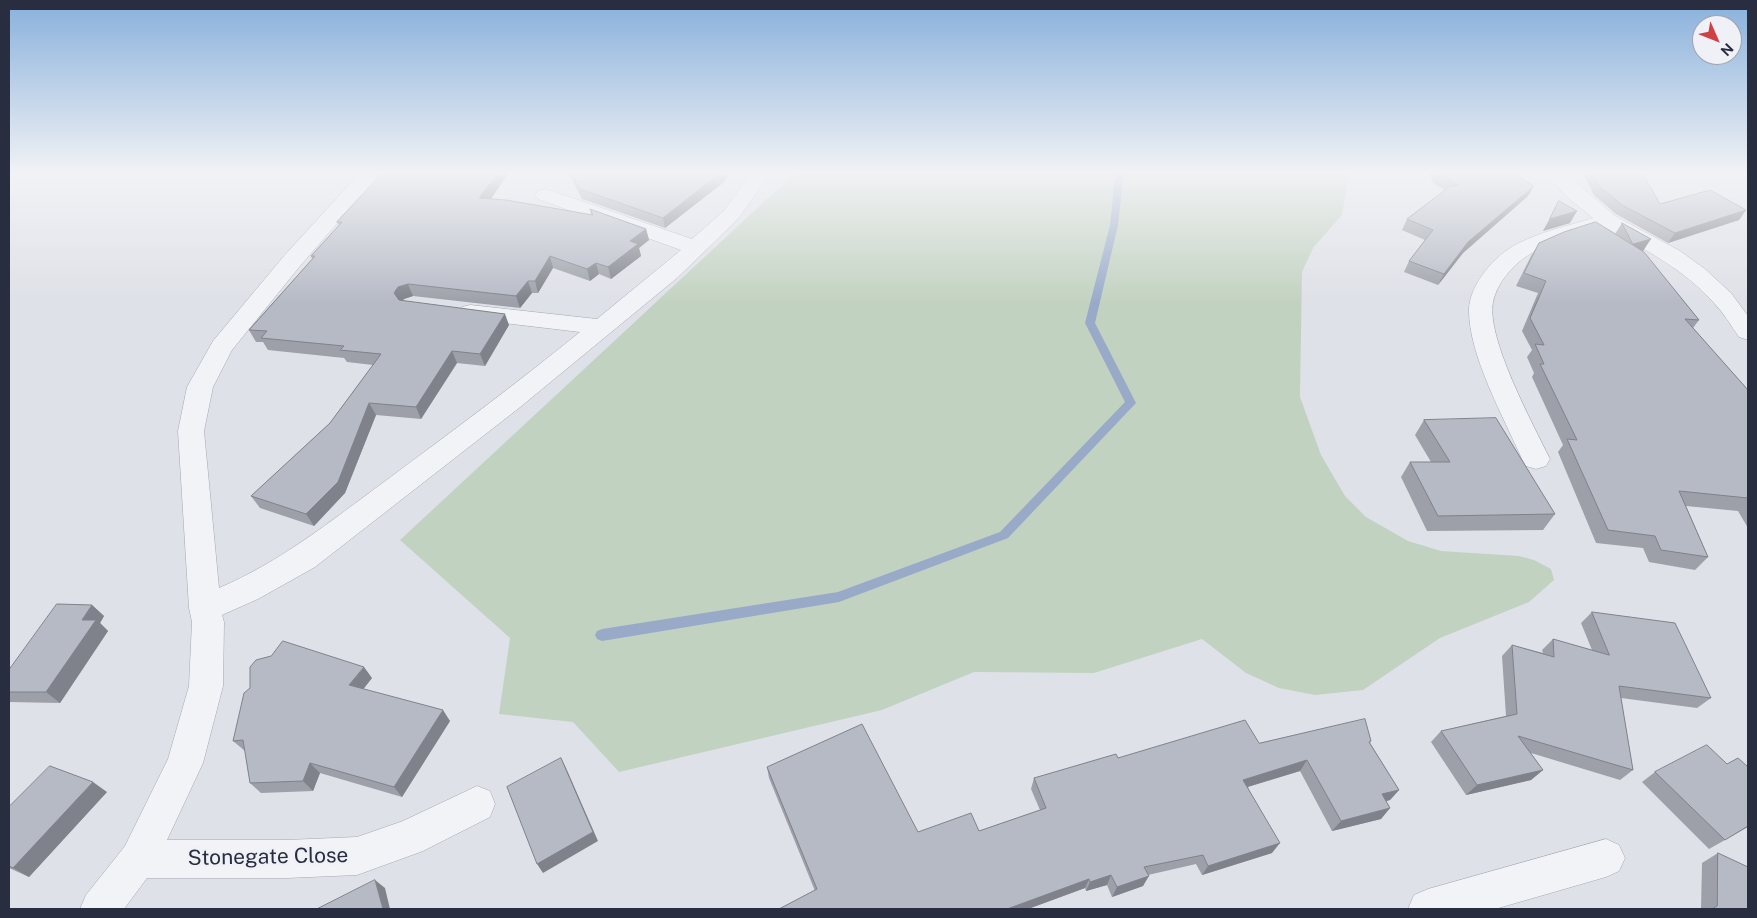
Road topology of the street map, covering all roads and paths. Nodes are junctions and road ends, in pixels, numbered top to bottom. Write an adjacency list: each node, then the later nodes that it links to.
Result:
1 (332, 217): 11 (street)
2 (607, 217): 6 (street)
3 (729, 217): 6 (street)
4 (1604, 217): 5 (street)
5 (1608, 220): 9 (street); 10 (street)
6 (696, 248): 8 (street)
7 (453, 310): 8 (street)
8 (600, 327): 11 (street)
9 (1748, 332)
10 (1536, 459)
11 (206, 608): 14 (street)
12 (477, 804): 14 (street, Stonegate Close)
13 (1606, 858): 16 (street)
14 (138, 859): 15 (street)
15 (100, 909)
16 (1428, 909)

